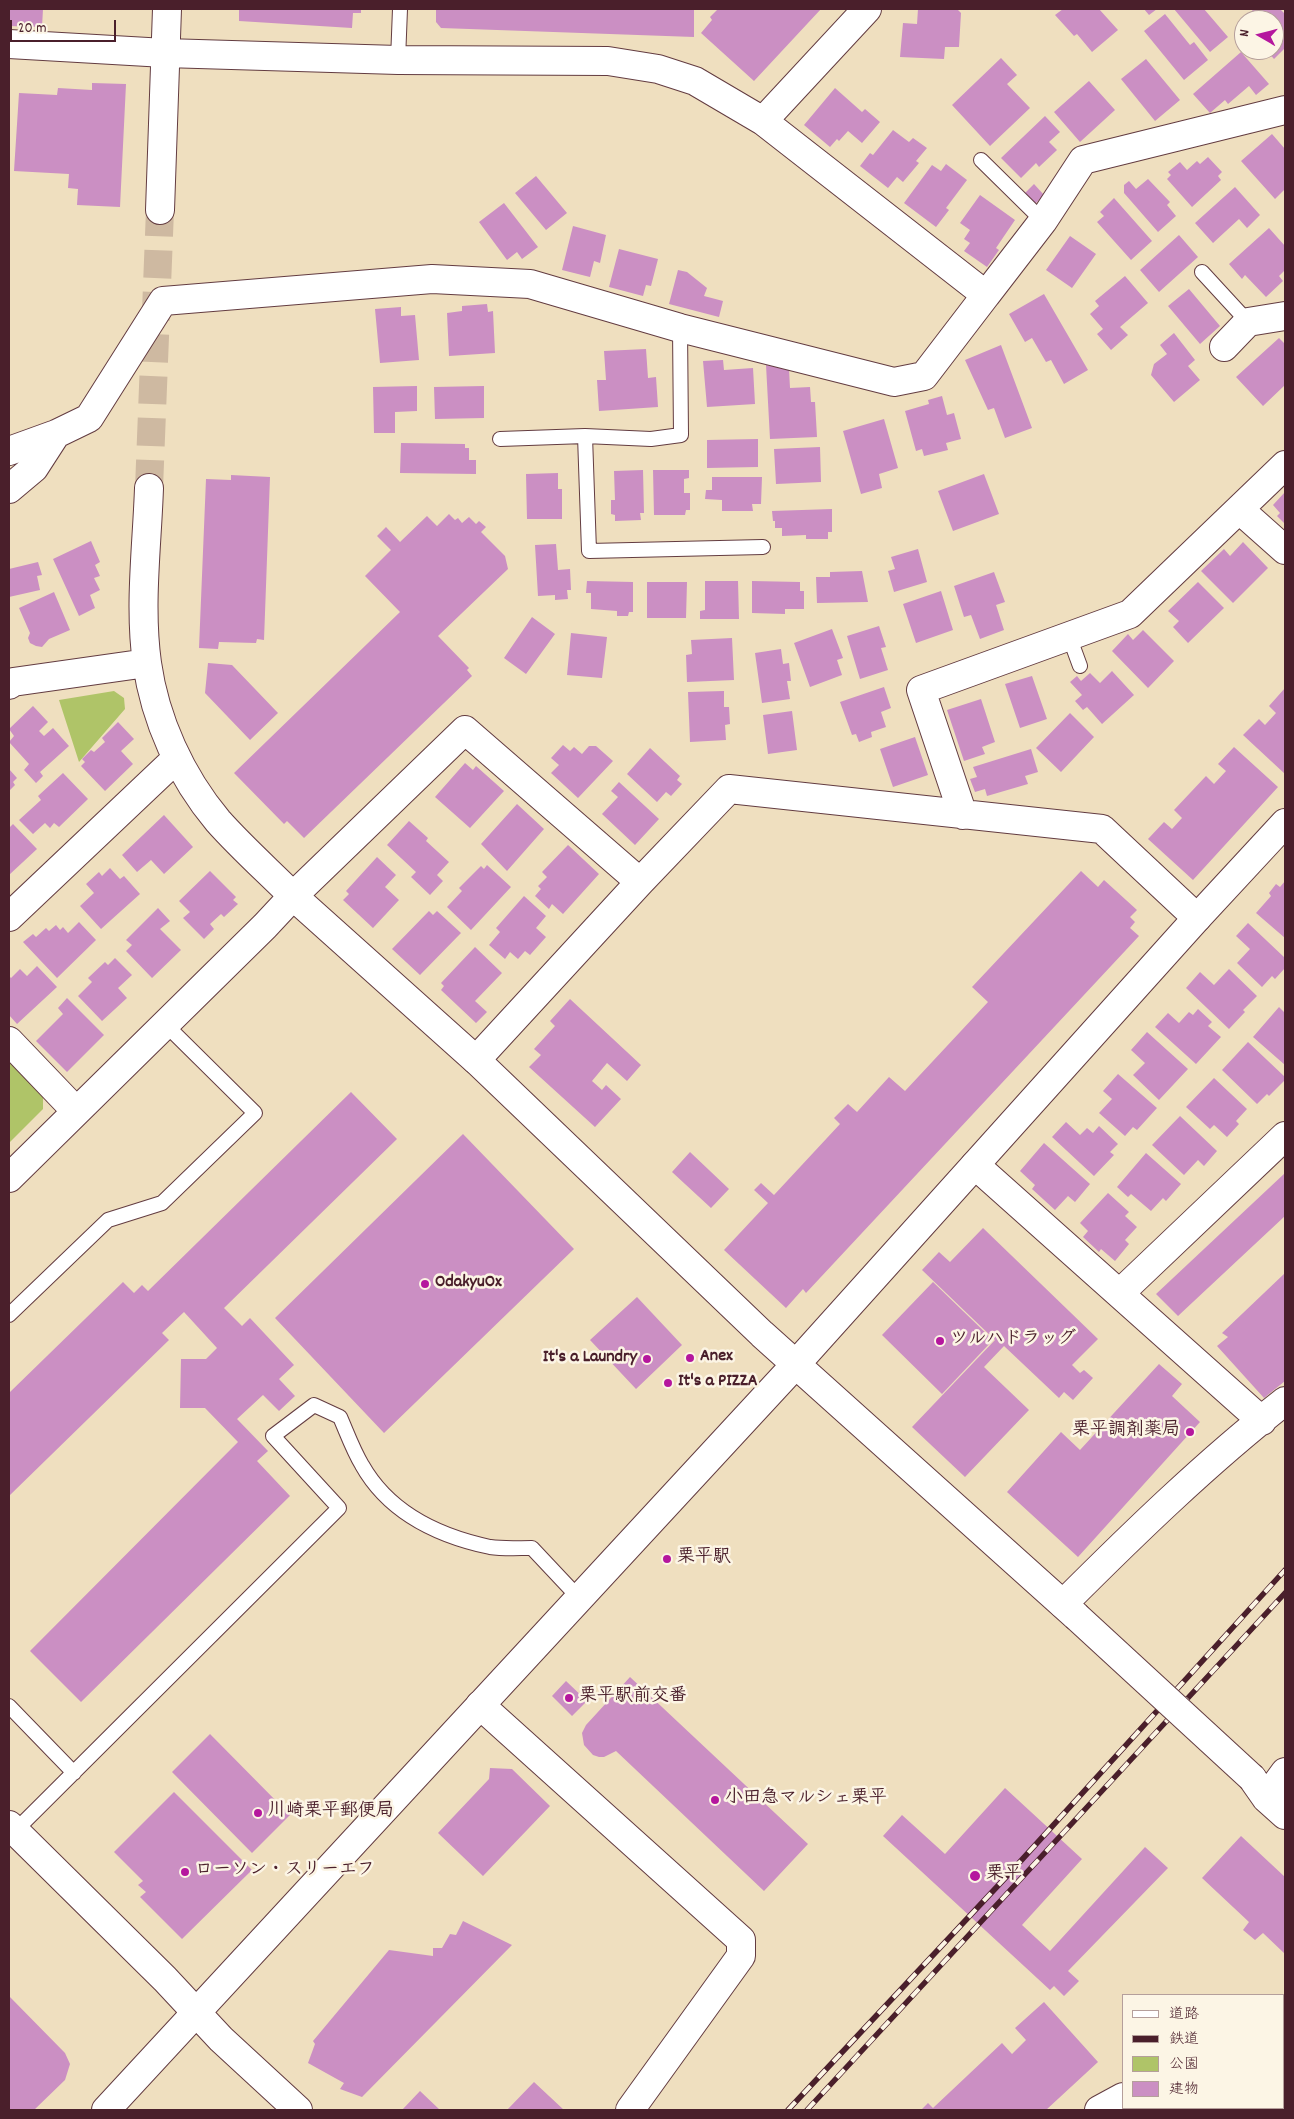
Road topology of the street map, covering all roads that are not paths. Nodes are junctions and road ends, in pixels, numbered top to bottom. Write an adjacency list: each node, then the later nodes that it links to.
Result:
1 (167, 9): 5 (street)
2 (400, 9): 6 (lane)
3 (867, 9): 8 (street)
4 (9, 44): 5 (street)
5 (165, 54): 6 (street); 10 (street)
6 (398, 60): 8 (street)
7 (1285, 110): 11 (street)
8 (763, 121): 13 (street)
9 (981, 160): 11 (lane)
10 (160, 210)
11 (1043, 221): 13 (street)
12 (1202, 272): 15 (lane)
13 (986, 295): 16 (street)
14 (1285, 316): 15 (street)
15 (1248, 322): 17 (street)
16 (680, 328): 18 (street); 19 (lane)
17 (1224, 347)
18 (56, 434): 21 (street); 24 (street)
19 (585, 436): 20 (lane); 26 (lane)
20 (500, 439)
21 (9, 451)
22 (1285, 465): 25 (street)
23 (149, 488): 29 (street)
24 (9, 489)
25 (1240, 510): 27 (street); 28 (street)
26 (764, 548)
27 (1285, 550)
28 (1069, 636): 30 (lane); 33 (street)
29 (147, 663): 31 (street); 32 (street)
30 (1080, 666)
31 (9, 685)
32 (177, 758): 36 (street); 37 (street)
33 (963, 814): 35 (street); 38 (street)
34 (1285, 825): 38 (street)
35 (640, 882): 36 (street); 41 (street)
36 (293, 896): 39 (street); 41 (street)
37 (9, 916)
38 (1197, 918): 44 (street)
39 (165, 1024): 42 (street); 47 (lane)
40 (9, 1041): 42 (street)
41 (476, 1060): 48 (street)
42 (76, 1111): 45 (street)
43 (1285, 1136): 46 (street)
44 (975, 1165): 46 (street); 48 (street)
45 (9, 1178)
46 (1120, 1293): 50 (street)
47 (9, 1315)
48 (796, 1364): 51 (street); 52 (street)
49 (1285, 1401): 50 (street)
50 (1262, 1421): 52 (street)
51 (579, 1598): 53 (street); 56 (lane)
52 (1069, 1610): 57 (street, bridge)
53 (480, 1705): 59 (street); 63 (street)
54 (9, 1706): 56 (lane)
55 (1285, 1772): 57 (street)
56 (74, 1773): 58 (lane)
57 (1268, 1797)
58 (12, 1828): 59 (street)
59 (196, 2012): 61 (street); 62 (street)
60 (1122, 2098): 64 (street)
61 (106, 2110)
62 (298, 2110)
63 (630, 2110)
64 (1099, 2110)

